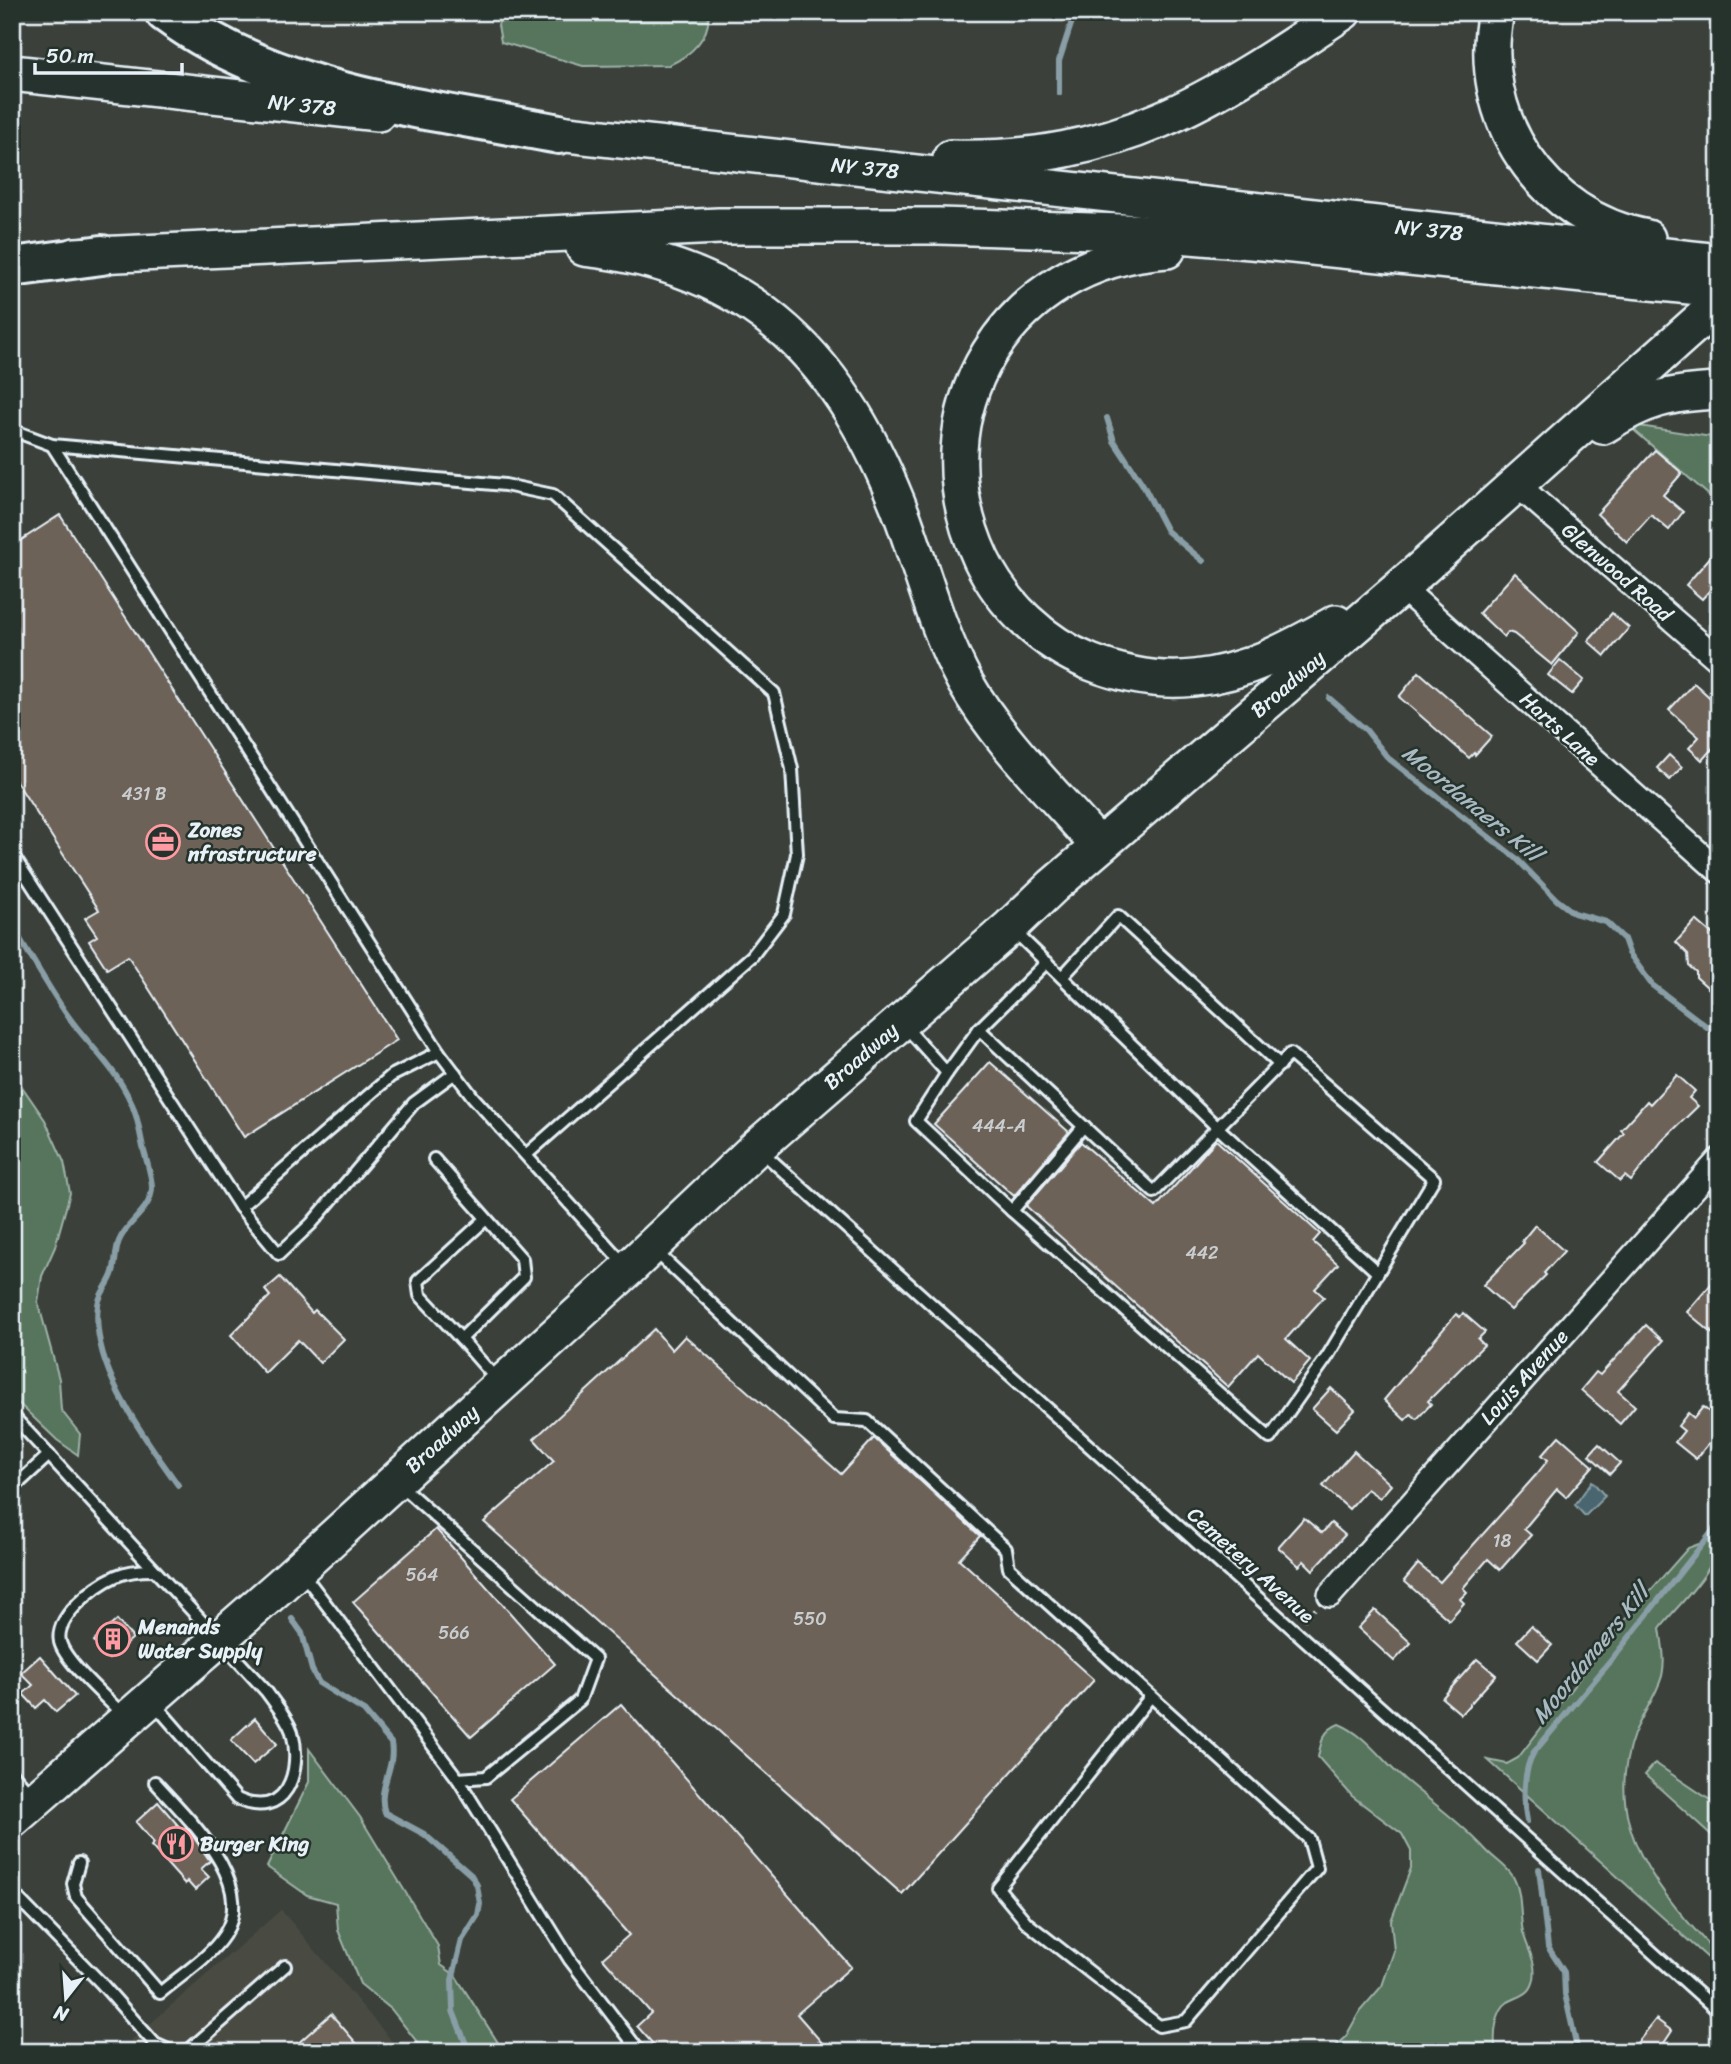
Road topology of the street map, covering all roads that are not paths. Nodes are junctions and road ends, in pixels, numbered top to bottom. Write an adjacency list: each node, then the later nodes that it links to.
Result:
1 (165, 12): 5 (highway)
2 (1343, 12): 6 (main road)
3 (1496, 12): 10 (main road)
4 (12, 73): 5 (main road, NY 378 / NY 378)
5 (559, 134): 6 (main road, NY 378 / NY 378)
6 (744, 154): 10 (main road, NY 378 / NY 378)
7 (388, 242): 8 (main road, NY 378 / NY 378); 9 (main road, NY 378 / NY 378); 22 (main road)
8 (1375, 252): 13 (main road, NY 378 / NY 378); 20 (main road)
9 (102, 255): 11 (main road, NY 378 / NY 378); 12 (highway)
10 (1704, 255)
11 (12, 259)
12 (12, 267)
13 (1719, 290): 15 (main road)
14 (1719, 303): 15 (main road, Broadway)
15 (1668, 348): 19 (main road, Broadway)
16 (1719, 391): 19 (main road)
17 (12, 430): 18 (lane)
18 (52, 445): 30 (lane); 37 (lane)
19 (1515, 483): 20 (main road, Broadway); 21 (street, Glenwood Road)
20 (1401, 587): 22 (main road, Broadway); 24 (street, Harts Lane)
21 (1719, 660)
22 (1099, 846): 25 (main road, Broadway)
23 (12, 854): 40 (lane)
24 (1719, 871)
25 (1010, 927): 26 (lane); 28 (main road, Broadway)
26 (1047, 962): 27 (lane); 29 (lane)
27 (1062, 977): 31 (lane); 35 (lane)
28 (901, 1021): 33 (lane); 36 (main road, Broadway)
29 (979, 1029): 33 (lane); 34 (lane)
30 (439, 1052): 32 (lane); 40 (lane)
31 (1280, 1065): 35 (lane); 44 (lane)
32 (455, 1073): 37 (lane); 40 (lane)
33 (947, 1073): 41 (lane)
34 (1083, 1127): 35 (lane); 41 (lane)
35 (1218, 1128): 44 (lane)
36 (757, 1147): 43 (main road, Broadway); 64 (lane, Cemetery Avenue)
37 (526, 1155): 43 (lane)
38 (434, 1159): 42 (lane)
39 (1719, 1160): 53 (street, Louis Avenue)
40 (240, 1207)
41 (1012, 1211): 44 (lane)
42 (486, 1219): 45 (lane); 45 (lane)
43 (640, 1258): 46 (main road, Broadway); 55 (lane)
44 (1378, 1273)
45 (461, 1339): 46 (lane)
46 (501, 1385): 49 (main road, Broadway)
47 (12, 1415): 48 (lane)
48 (49, 1455): 50 (lane); 52 (lane)
49 (396, 1481): 51 (main road, Broadway); 58 (lane)
50 (12, 1489)
51 (299, 1569): 54 (main road, Broadway); 58 (lane)
52 (153, 1570): 54 (lane); 56 (lane)
53 (1330, 1595)
54 (218, 1642): 56 (main road, Broadway); 56 (lane)
55 (1151, 1696): 55 (lane)
56 (139, 1710): 60 (main road, Broadway)
57 (12, 1773): 60 (lane)
58 (458, 1779): 66 (lane)
59 (155, 1782): 61 (lane)
60 (24, 1810)
61 (79, 1863)
62 (12, 1892): 65 (lane)
63 (285, 1966): 65 (lane)
64 (1719, 2012)
65 (173, 2052)
66 (640, 2052)

